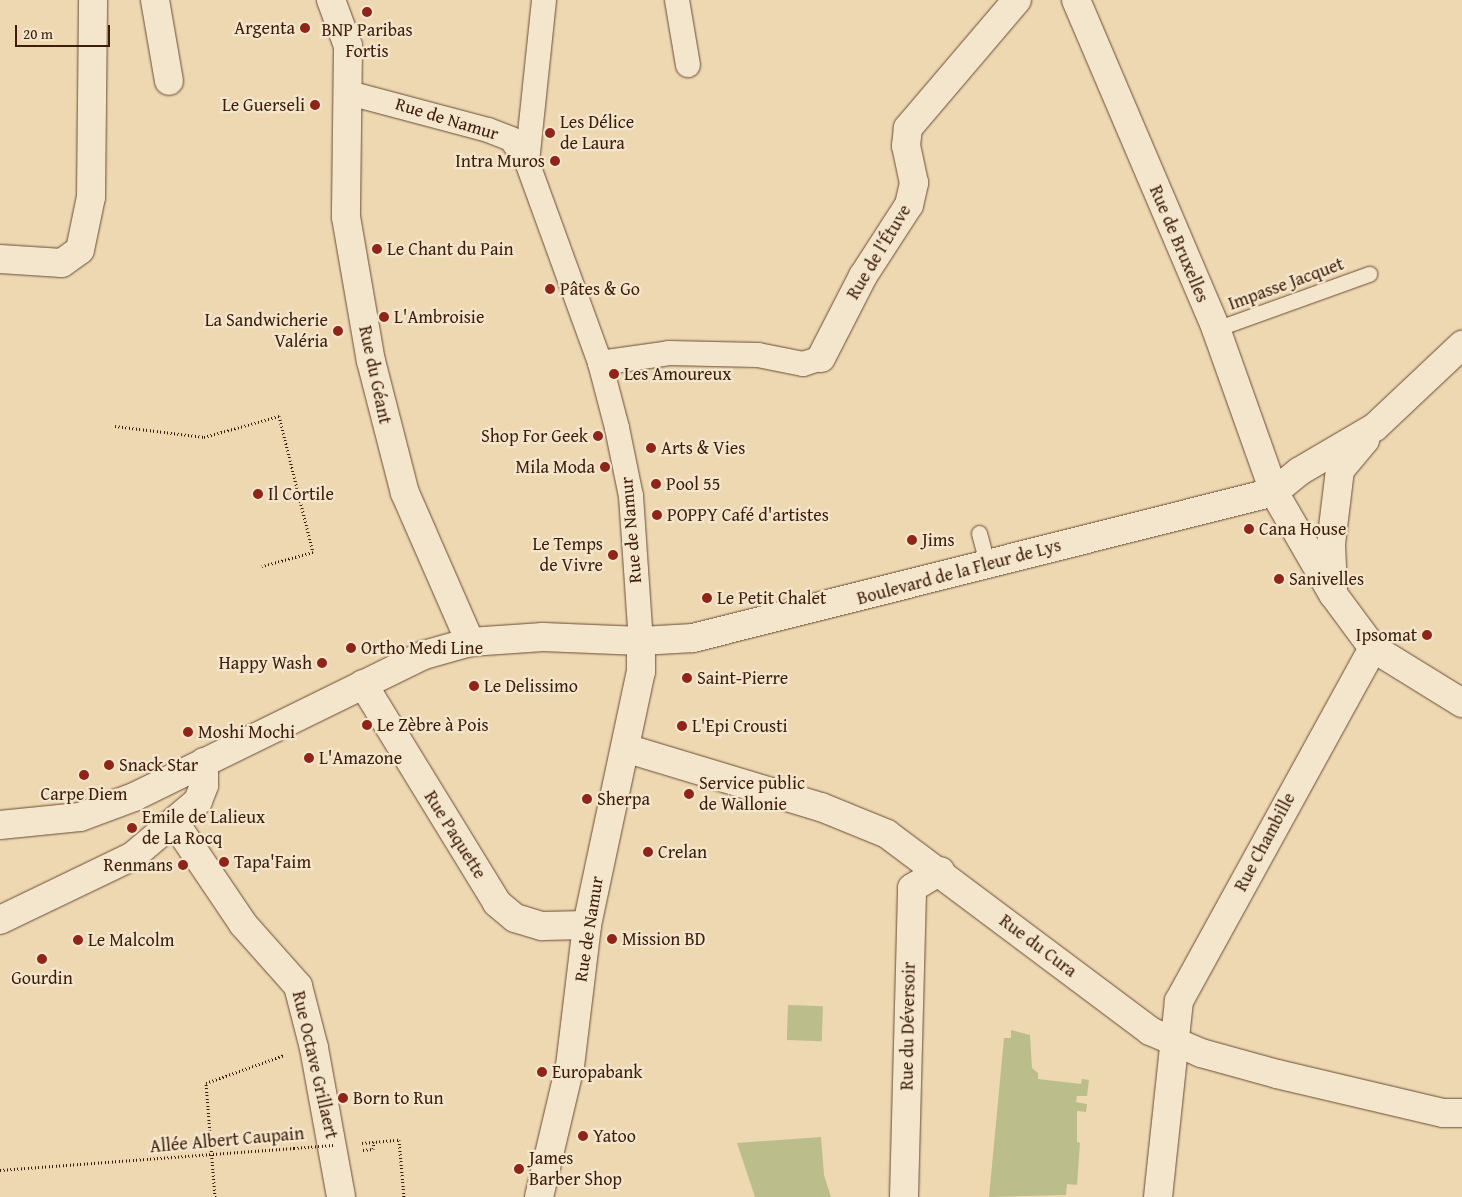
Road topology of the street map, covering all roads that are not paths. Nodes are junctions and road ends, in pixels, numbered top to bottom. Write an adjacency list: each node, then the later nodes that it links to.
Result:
1 (93, 0): 12 (street)
2 (155, 0): 9 (street)
3 (331, 0): 10 (street)
4 (544, 0): 11 (street)
5 (677, 0): 8 (street)
6 (1017, 0): 16 (street, Rue de l'Étuve)
7 (1076, 0): 14 (street, Rue de Bruxelles)
8 (688, 65)
9 (169, 81)
10 (348, 93): 11 (street, Rue de Namur); 24 (street, Rue du Géant)
11 (526, 162): 17 (street, Rue de Namur)
12 (0, 259)
13 (1369, 274): 14 (lane, Impasse Jacquet)
14 (1216, 330): 19 (street, Rue de Bruxelles)
15 (1462, 345): 18 (street)
16 (821, 358): 17 (street)
17 (600, 363): 23 (street, Rue de Namur)
18 (1375, 427): 19 (street); 22 (street)
19 (1274, 492): 21 (street, Boulevard de la Fleur de Lys); 22 (street, Rue de Bruxelles)
20 (979, 533): 21 (lane)
21 (988, 566): 23 (street, Boulevard de la Fleur de Lys)
22 (1333, 594): 25 (street, Rue de Bruxelles)
23 (641, 641): 24 (street, Boulevard de la Fleur de Lys); 28 (street, Rue de Namur)
24 (470, 642): 26 (street, Boulevard de la Fleur de Lys)
25 (1373, 648): 27 (street); 35 (street, Rue Chambille)
26 (363, 684): 29 (street, Boulevard de la Fleur de Lys); 34 (street, Rue Paquette)
27 (1462, 702)
28 (624, 748): 32 (street, Rue du Cura); 34 (street, Rue de Namur)
29 (204, 762): 30 (street); 31 (street, Boulevard de la Fleur de Lys)
30 (175, 823): 33 (street); 37 (street, Rue Octave Grillaert)
31 (0, 825)
32 (940, 871): 35 (street, Rue du Cura); 39 (street, Rue du Déversoir)
33 (0, 920)
34 (587, 925): 38 (street, Rue de Namur)
35 (1173, 1041): 36 (street, Rue du Cura); 40 (street, Rue Chambille)
36 (1462, 1113)
37 (341, 1197)
38 (539, 1197)
39 (904, 1197)
40 (1158, 1197)

